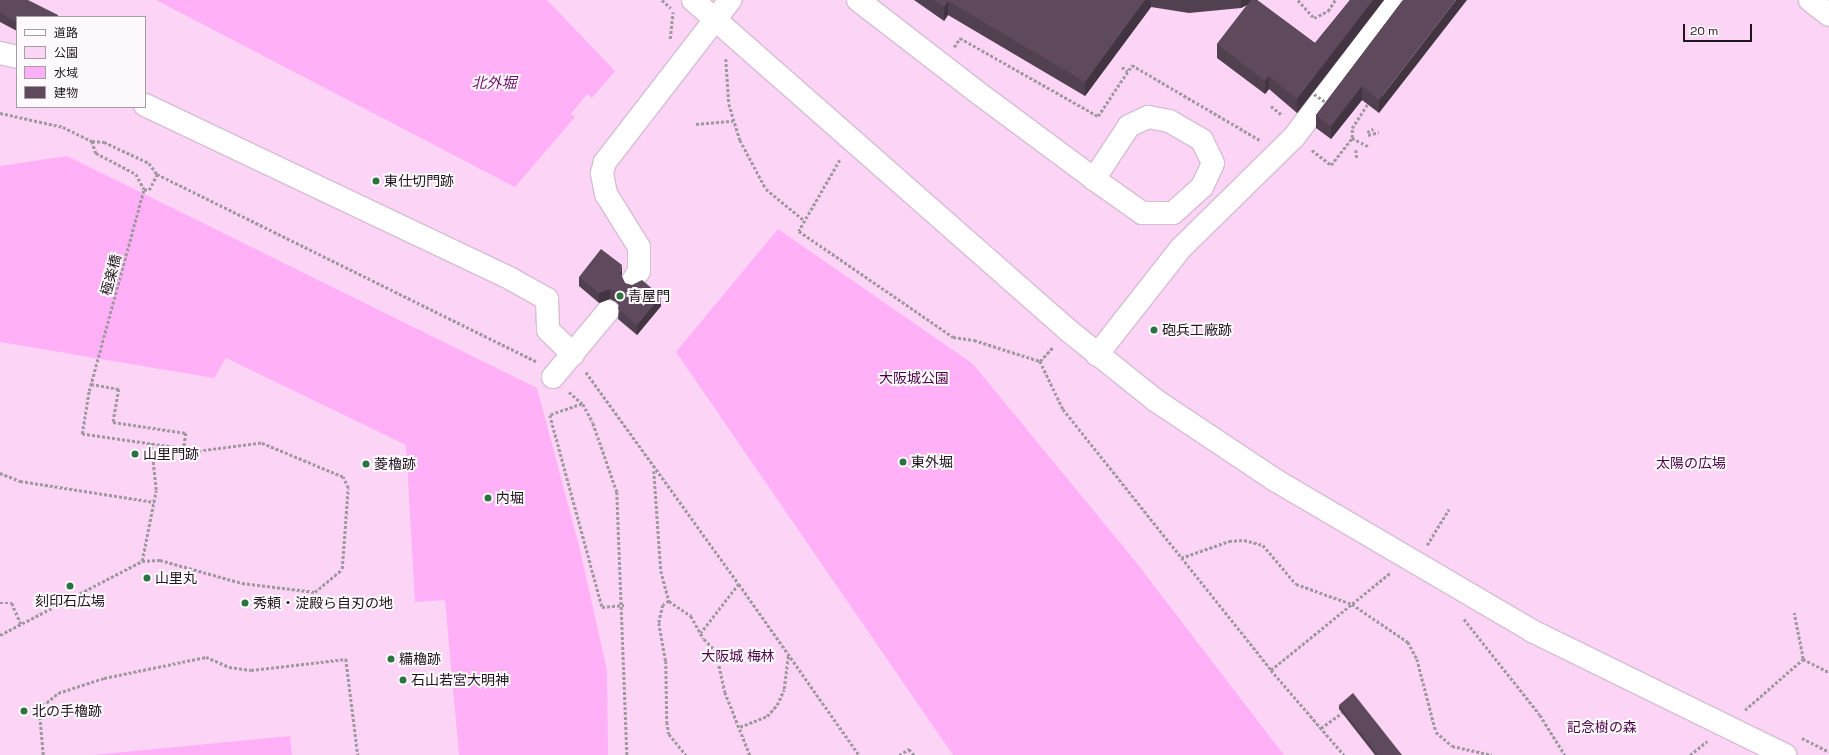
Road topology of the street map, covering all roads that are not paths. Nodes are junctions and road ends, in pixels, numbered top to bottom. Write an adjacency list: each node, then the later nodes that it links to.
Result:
1 (693, 0): 7 (street)
2 (730, 0): 7 (street)
3 (858, 0): 11 (street)
4 (1398, 0): 15 (street)
5 (1810, 0): 6 (street)
6 (1829, 15)
7 (714, 19): 12 (street); 15 (street)
8 (0, 53): 9 (street)
9 (16, 56)
10 (146, 105): 14 (street)
11 (1094, 179): 11 (street)
12 (632, 282)
13 (608, 311): 14 (street)
14 (573, 354): 16 (street)
15 (1097, 355): 17 (street)
16 (553, 377)
17 (1785, 755)

